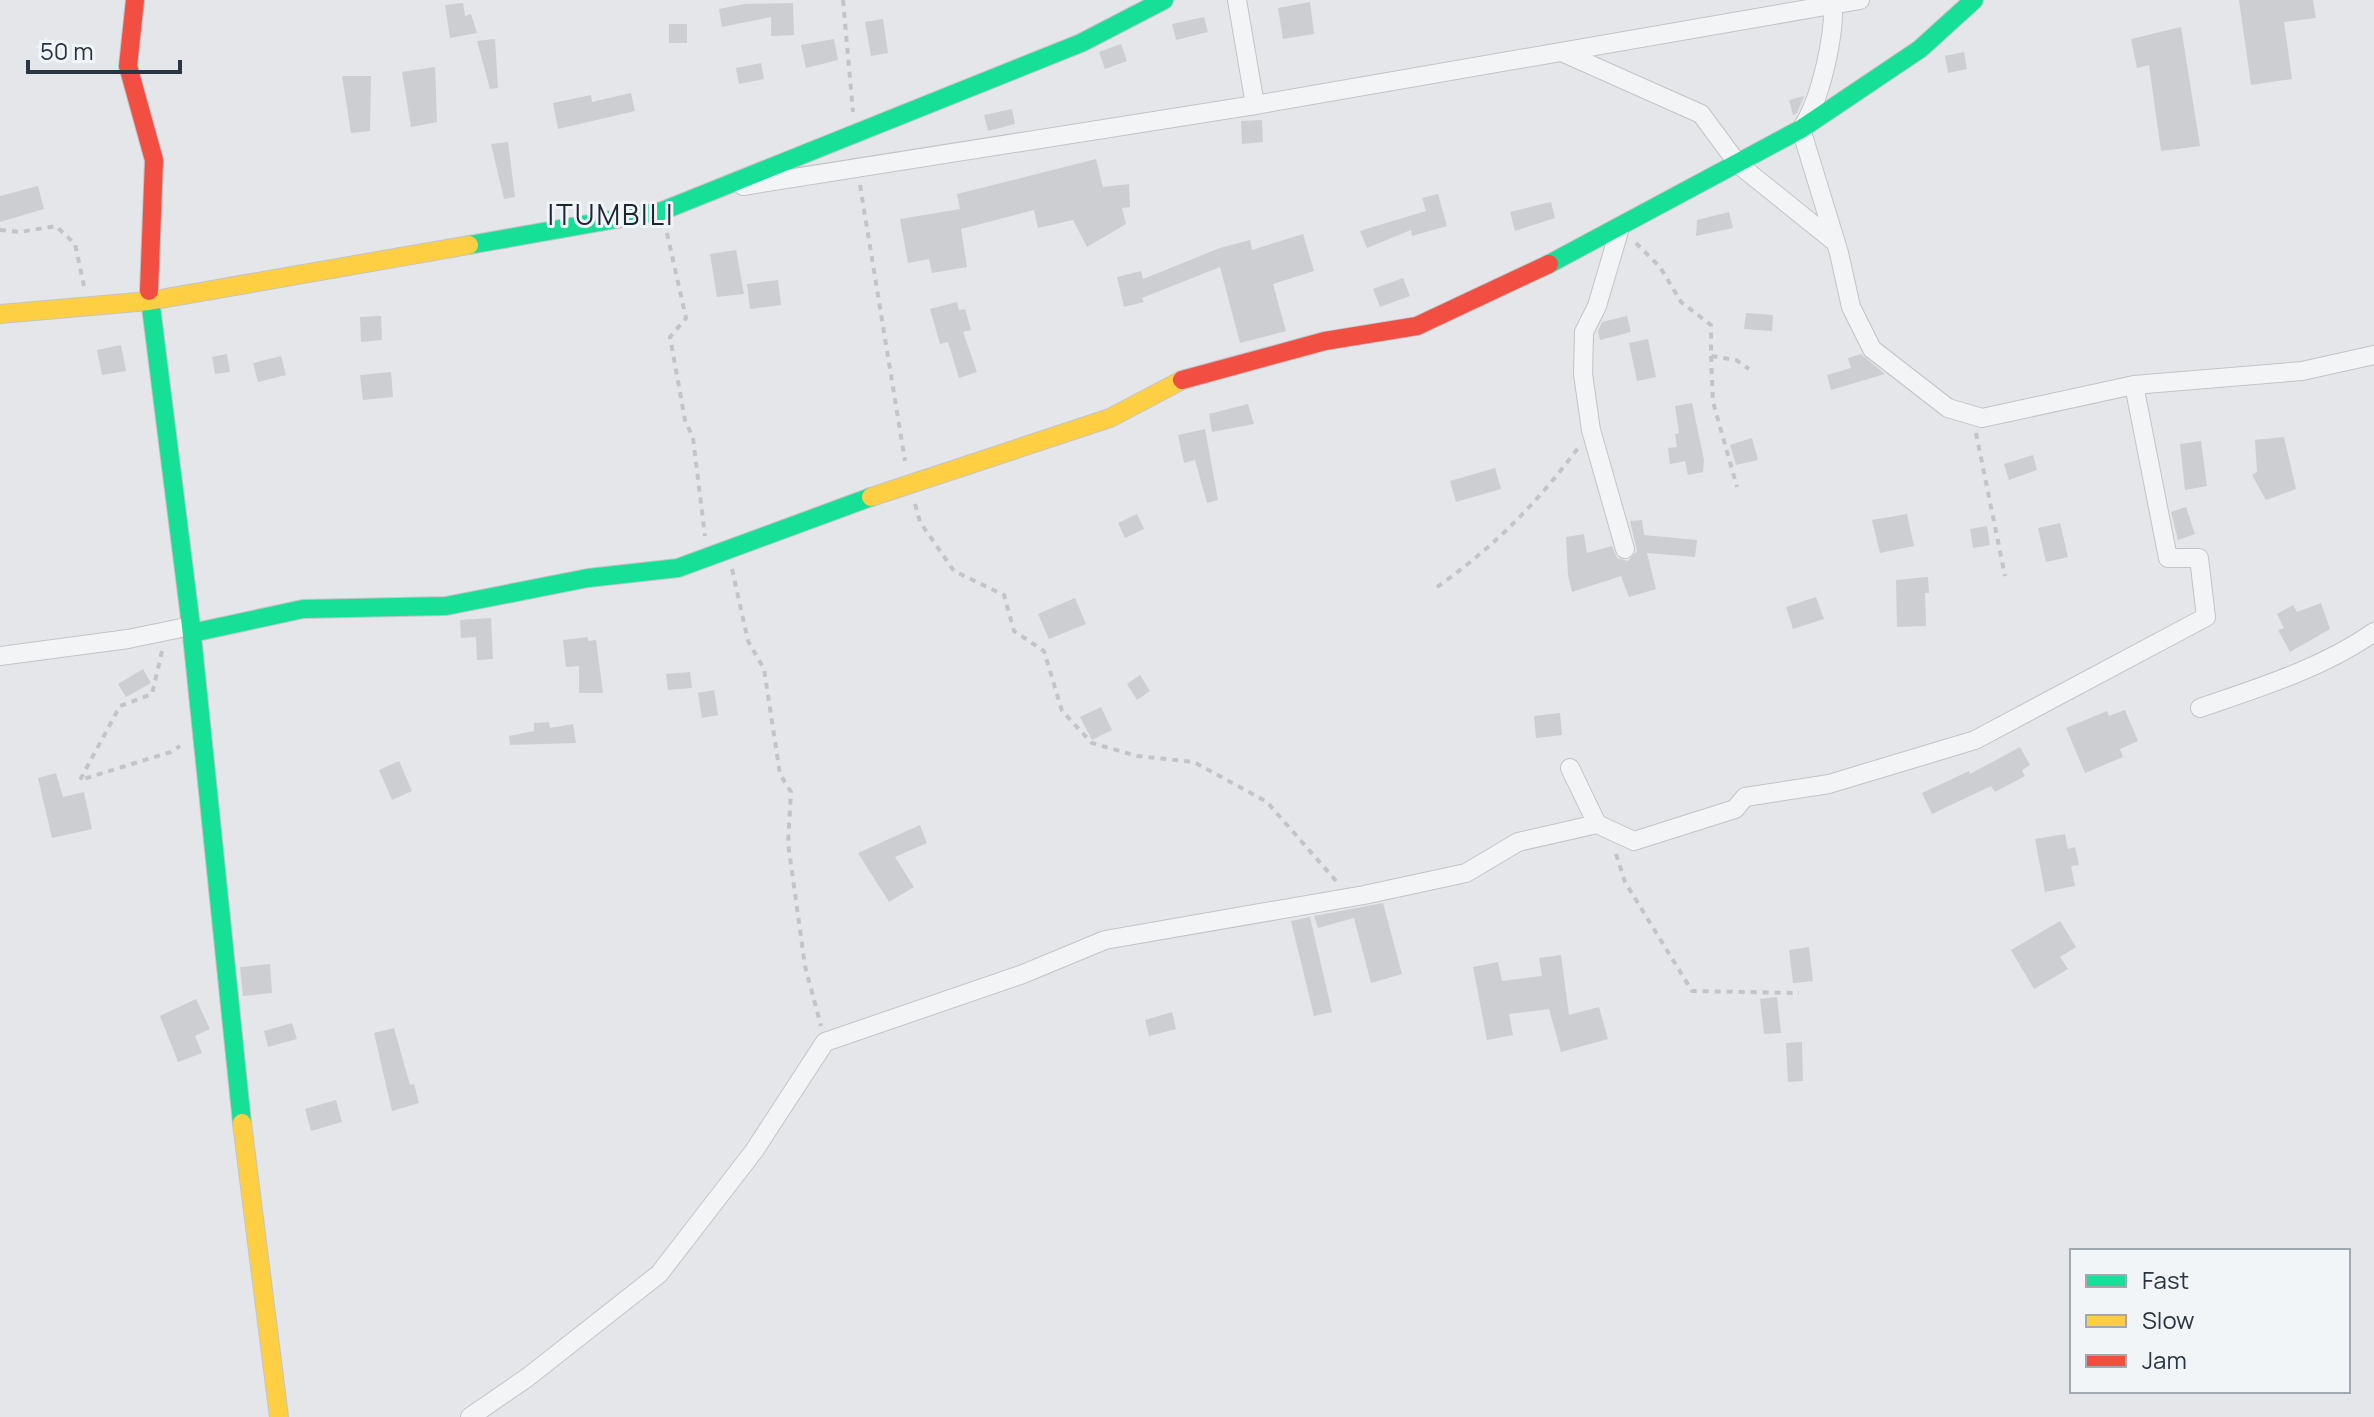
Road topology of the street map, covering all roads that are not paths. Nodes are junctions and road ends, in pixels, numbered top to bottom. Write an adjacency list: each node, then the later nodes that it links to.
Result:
1 (135, 0): 16 (street)
2 (1164, 0): 10 (street)
3 (1237, 0): 8 (street)
4 (1860, 0): 6 (street)
5 (1974, 0): 9 (street)
6 (1833, 2): 7 (street); 9 (street)
7 (1562, 52): 8 (street); 11 (street)
8 (1255, 105): 12 (street)
9 (1801, 129): 11 (street); 15 (street)
10 (854, 131): 12 (street); 13 (street)
11 (1738, 164): 14 (street); 15 (street)
12 (858, 171): 13 (street)
13 (722, 189): 16 (street)
14 (1620, 228): 20 (street); 21 (street)
15 (1835, 242): 19 (street)
16 (149, 301): 17 (street); 21 (street)
17 (0, 314)
18 (2374, 355): 19 (street)
19 (2134, 385): 26 (street)
20 (1625, 549)
21 (192, 629): 23 (street); 27 (street)
22 (2374, 632): 24 (street)
23 (0, 656)
24 (2200, 708)
25 (1570, 768): 26 (street)
26 (1602, 826): 28 (street)
27 (279, 1417)
28 (470, 1417)

